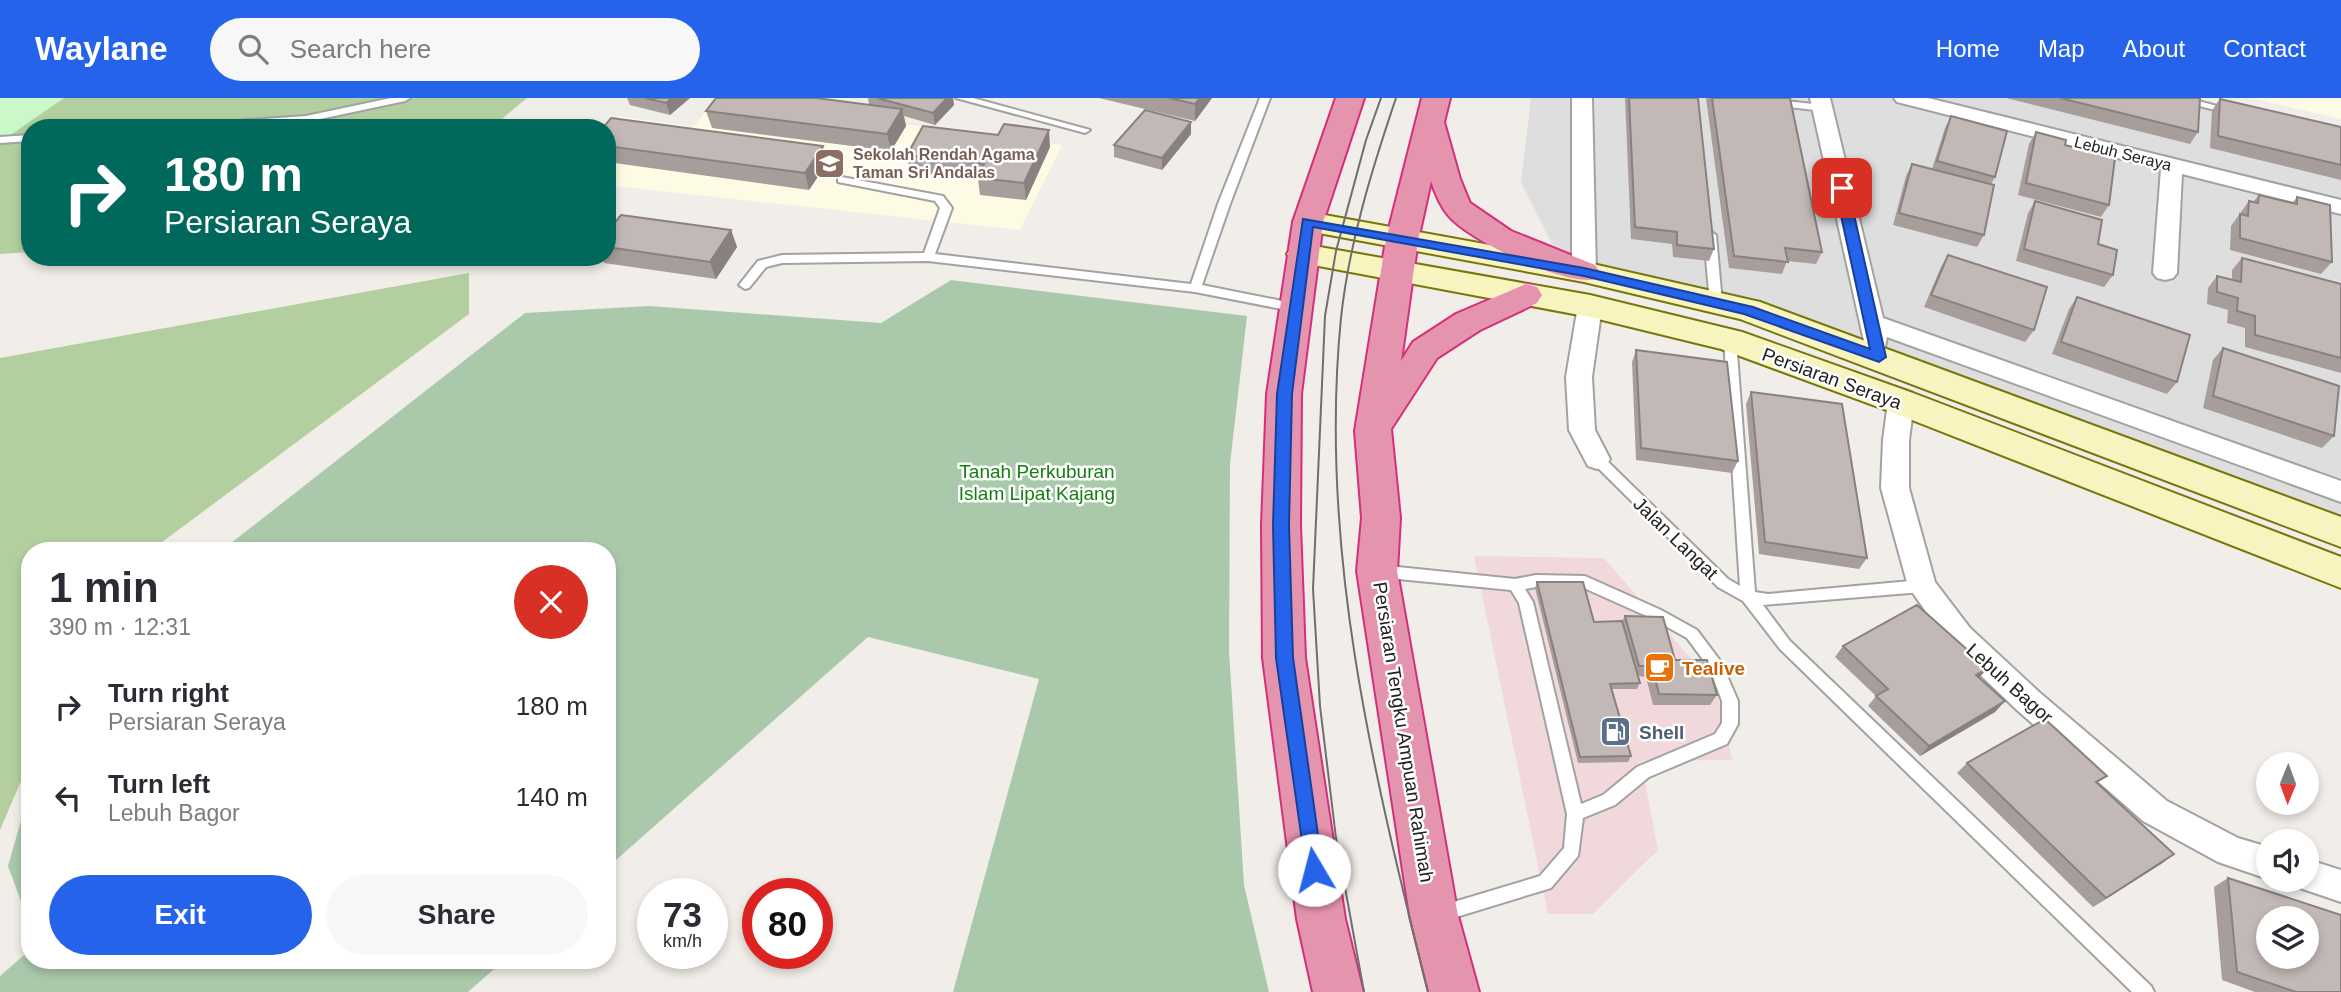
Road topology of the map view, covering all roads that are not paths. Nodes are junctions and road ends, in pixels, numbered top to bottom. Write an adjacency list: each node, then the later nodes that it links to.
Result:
1 (405, 98): 12 (lane)
2 (961, 98): 13 (lane)
3 (1265, 98): 25 (lane)
4 (1350, 98): 20 (highway)
5 (1582, 98): 26 (street, Jalan Langat)
6 (1904, 98): 16 (street, Lebuh Seraya)
7 (2173, 98): 11 (lane)
8 (1769, 102): 9 (lane)
9 (1822, 103): 30 (street)
10 (1433, 109): 22 (highway, Persiaran Tengku Ampuan Rahimah); 26 (highway)
11 (2238, 113)
12 (306, 119)
13 (1085, 130)
14 (21, 139): 15 (lane)
15 (0, 140)
16 (2172, 165): 18 (street, Lebuh Seraya); 23 (street)
17 (842, 180): 21 (lane)
18 (2341, 207)
19 (1709, 221): 28 (lane)
20 (1305, 238): 22 (main road, Persiaran Seraya); 29 (highway)
21 (928, 257): 24 (lane); 25 (lane)
22 (1401, 257): 26 (main road, Persiaran Seraya); 27 (main road, Persiaran Seraya); 34 (highway, Persiaran Tengku Ampuan Rahimah)
23 (2165, 273)
24 (745, 285)
25 (1195, 288): 29 (lane)
26 (1587, 289): 27 (main road, Persiaran Seraya); 28 (main road, Persiaran Seraya); 31 (main road, Persiaran Seraya); 35 (street, Jalan Langat)
27 (1526, 295): 34 (highway)
28 (1716, 303): 32 (main road, Persiaran Seraya)
29 (1297, 309): 49 (highway)
30 (1873, 323): 32 (street); 36 (street)
31 (1730, 340): 33 (main road, Persiaran Seraya); 43 (lane)
32 (1879, 357): 37 (main road, Persiaran Seraya)
33 (1900, 402): 37 (main road, Persiaran Seraya); 42 (street, Lebuh Bagor)
34 (1373, 431): 39 (highway, Persiaran Tengku Ampuan Rahimah)
35 (1597, 460): 43 (lane, Jalan Langat)
36 (2341, 492)
37 (2200, 499): 38 (main road, Persiaran Seraya); 40 (main road, Persiaran Seraya)
38 (2341, 532)
39 (1377, 570): 41 (lane); 48 (highway, Persiaran Tengku Ampuan Rahimah)
40 (2341, 573)
41 (1515, 585): 44 (lane); 44 (lane)
42 (1922, 586): 43 (lane, Jalan Langat); 45 (street, Lebuh Bagor)
43 (1748, 597): 51 (lane)
44 (1576, 814): 48 (lane)
45 (2256, 859)
46 (2319, 879): 47 (street)
47 (2341, 886)
48 (1434, 916): 50 (highway, Persiaran Tengku Ampuan Rahimah)
49 (1338, 992)
50 (1454, 992)
51 (2145, 992)

